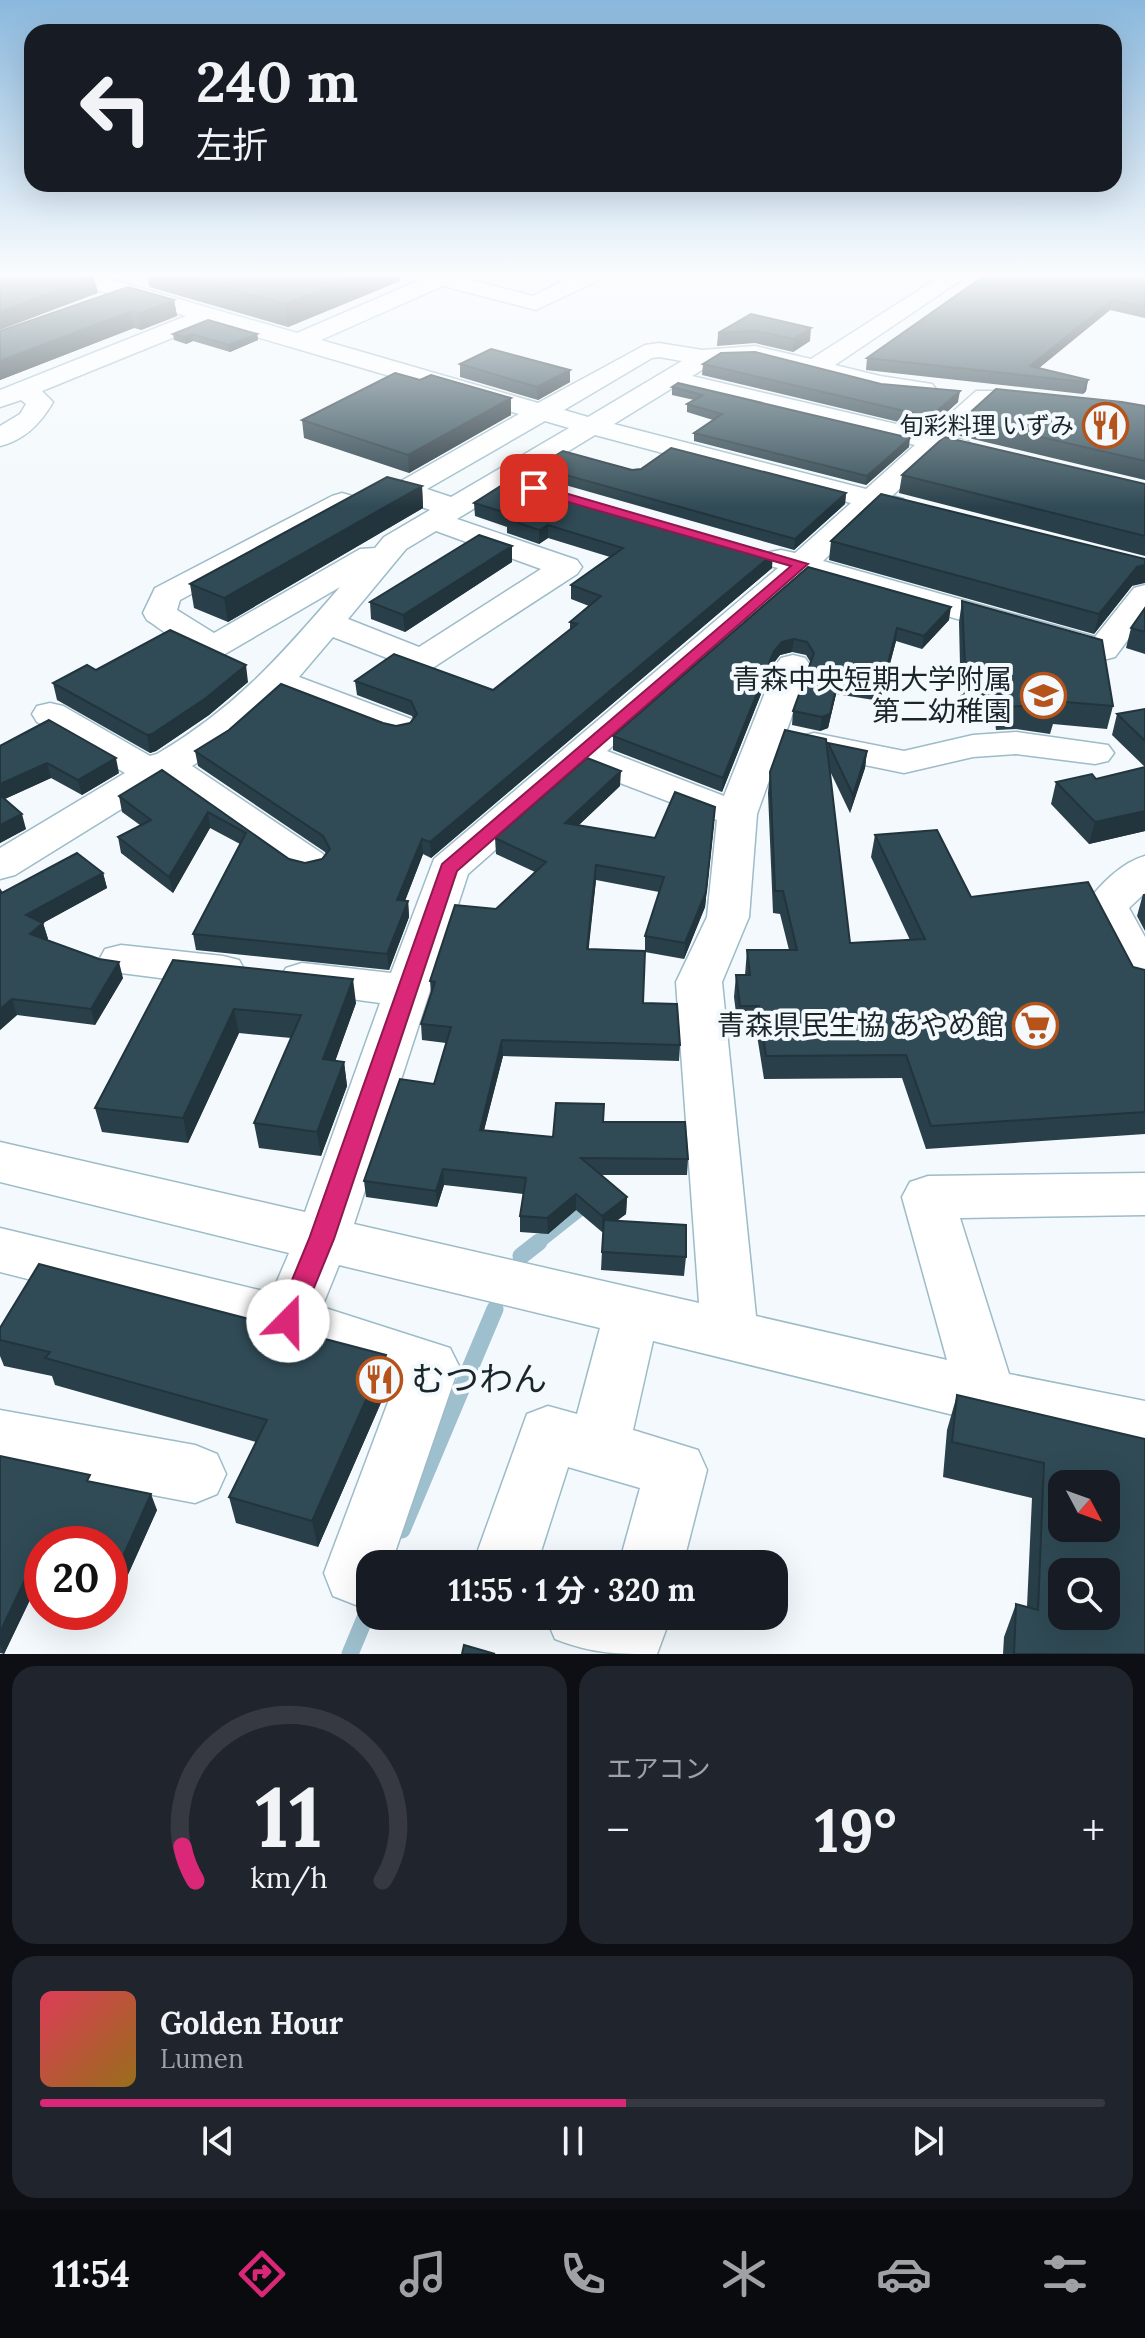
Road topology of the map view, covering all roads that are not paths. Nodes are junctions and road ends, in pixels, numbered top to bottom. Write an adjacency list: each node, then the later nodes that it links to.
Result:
1 (113, 353): 11 (street)
2 (341, 353): 12 (street)
3 (643, 353): 12 (street)
4 (678, 353): 8 (street)
5 (747, 353): 8 (street)
6 (756, 353): 9 (street)
7 (837, 353): 9 (street)
8 (707, 358): 10 (street)
9 (816, 367): 15 (street)
10 (671, 379): 13 (street); 15 (street)
11 (12, 394): 14 (street)
12 (544, 412): 13 (street); 17 (street)
13 (594, 427): 18 (street); 20 (street)
14 (0, 438)
15 (937, 442): 16 (street); 18 (street)
16 (982, 453)
17 (382, 488): 20 (street); 21 (street)
18 (873, 500): 19 (street); 23 (street)
19 (918, 512)
20 (445, 515): 21 (street); 25 (street)
21 (395, 543): 25 (street)
22 (757, 552): 23 (street)
23 (801, 564): 24 (street); 32 (street)
24 (1145, 595)
25 (326, 622): 27 (street)
26 (793, 665): 30 (street)
27 (277, 681): 29 (street); 33 (street)
28 (50, 714): 33 (street)
29 (398, 727)
30 (767, 734): 31 (street); 34 (street)
31 (1095, 753)
32 (582, 755): 34 (street); 40 (street)
33 (157, 768): 35 (street); 36 (street)
34 (737, 814): 47 (street)
35 (308, 863)
36 (0, 866)
37 (1145, 869): 39 (street)
38 (121, 960): 40 (street)
39 (1145, 977)
40 (406, 990): 43 (street)
41 (0, 1162): 43 (street)
42 (1145, 1194): 48 (street)
43 (322, 1239): 45 (street); 46 (street)
44 (0, 1250): 46 (street)
45 (632, 1311): 47 (street); 51 (street)
46 (288, 1321): 53 (street)
47 (729, 1333): 48 (street)
48 (986, 1396): 49 (street)
49 (1145, 1429)
50 (0, 1438): 52 (street)
51 (599, 1448): 54 (street); 55 (street)
52 (195, 1474)
53 (364, 1550)
54 (510, 1550)
55 (655, 1550)

